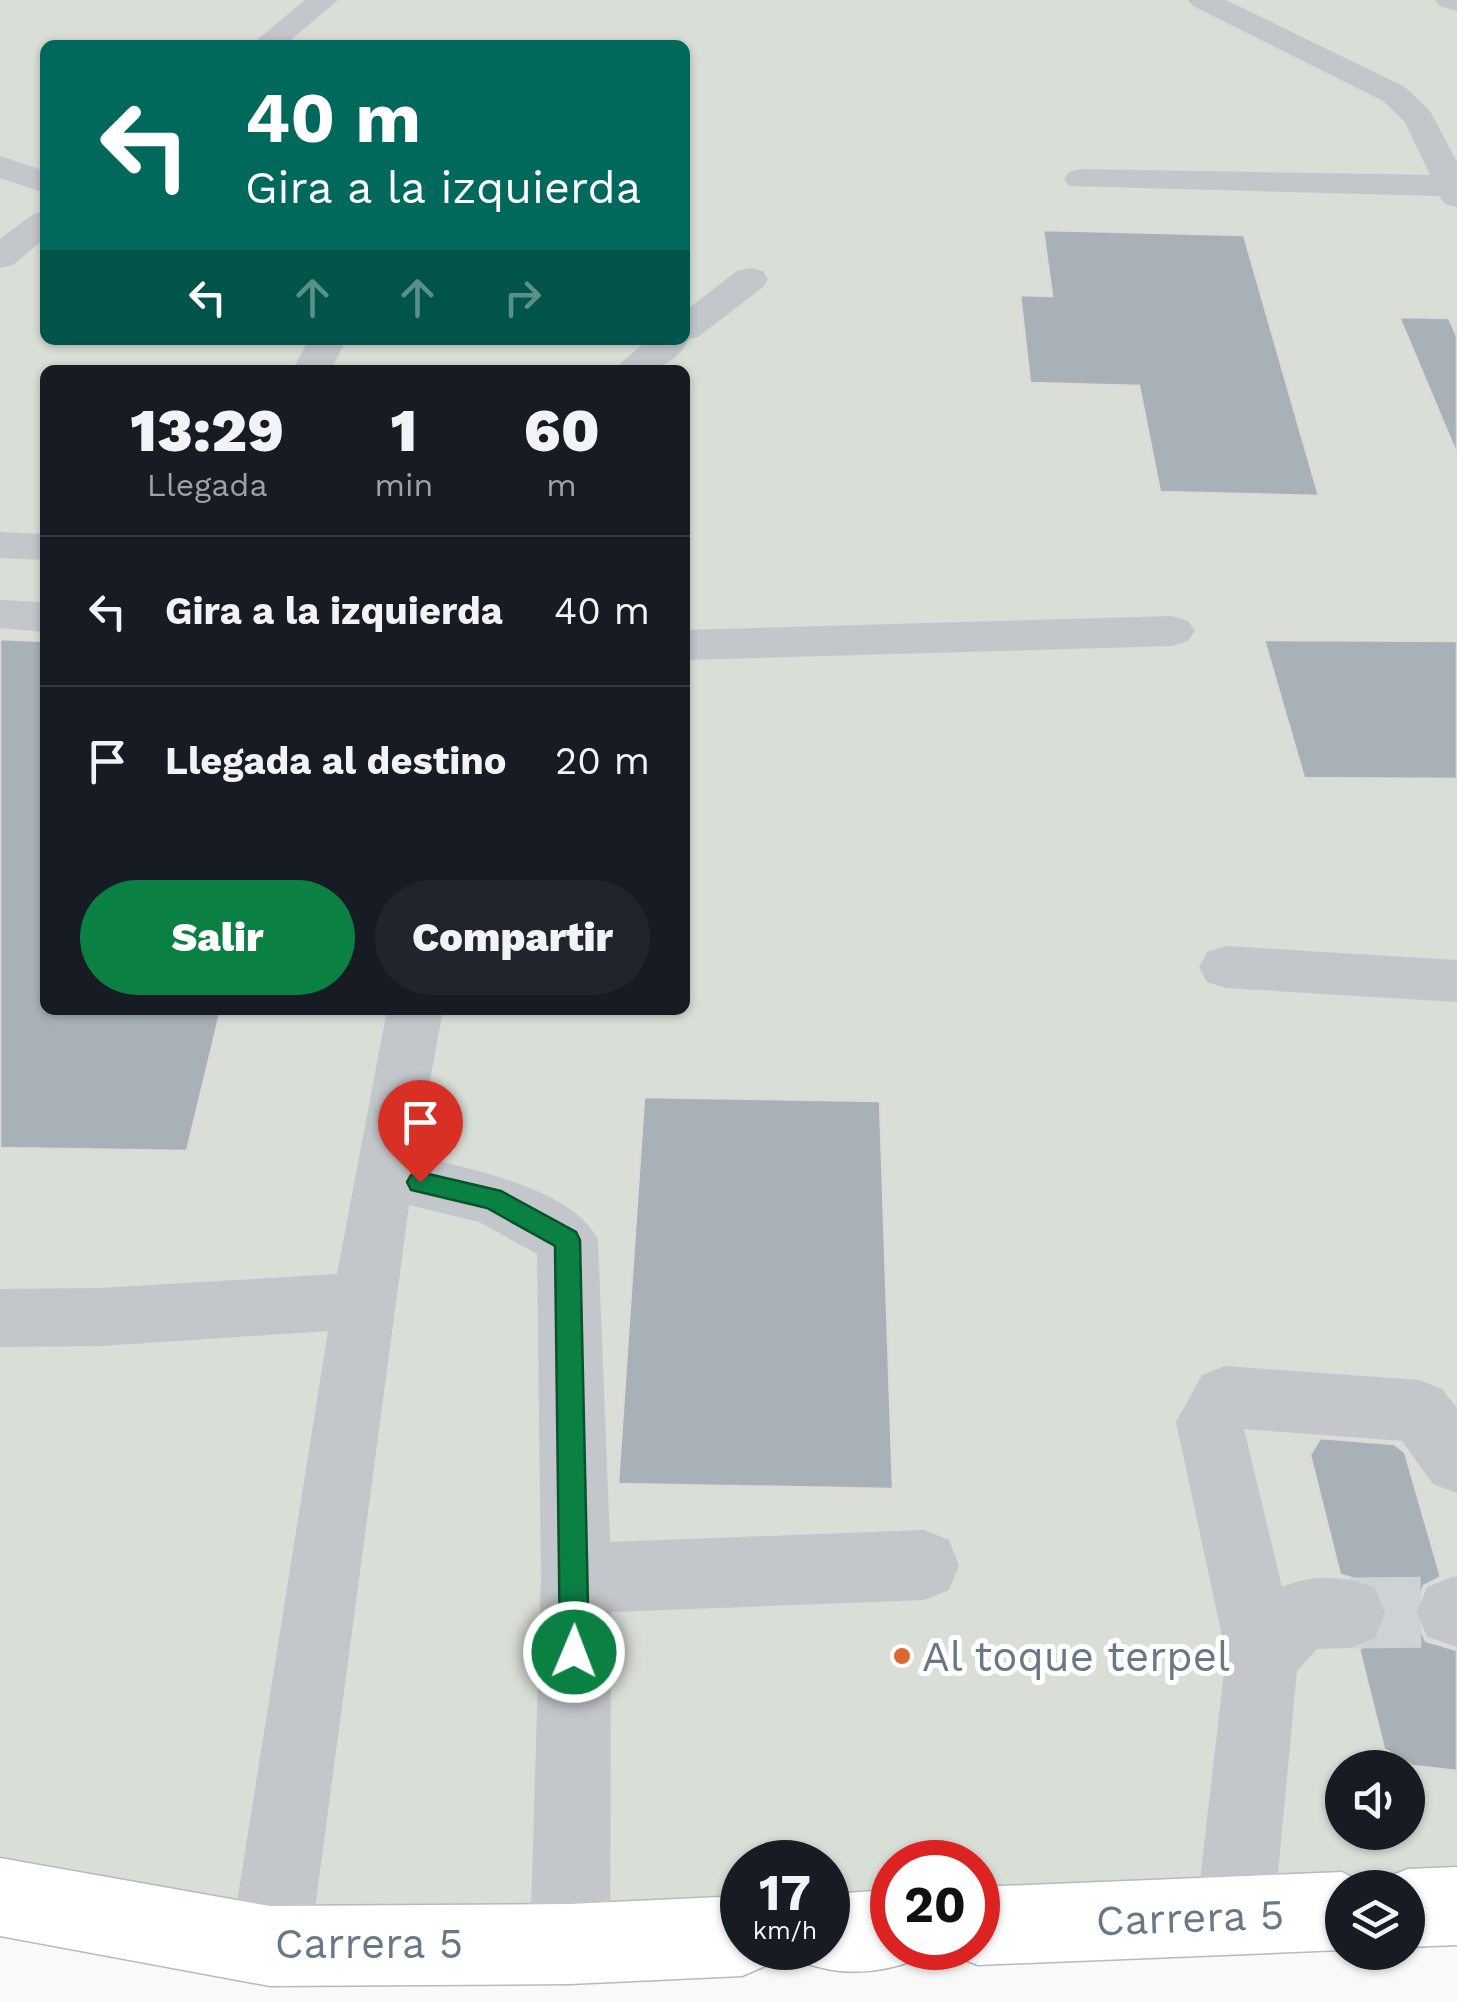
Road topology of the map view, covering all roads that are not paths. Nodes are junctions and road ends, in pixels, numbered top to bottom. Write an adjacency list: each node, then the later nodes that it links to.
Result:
1 (323, 0): 3 (street)
2 (1203, 0): 5 (street)
3 (272, 40)
4 (1457, 110): 5 (street)
5 (1420, 118): 9 (street)
6 (0, 166): 8 (street)
7 (1081, 179): 9 (street)
8 (40, 181)
9 (1454, 192)
10 (40, 225): 11 (street)
11 (0, 257)
12 (750, 279): 13 (street)
13 (690, 325)
14 (664, 345): 15 (street)
15 (638, 365)
16 (0, 545): 17 (street)
17 (40, 547)
18 (0, 614): 19 (street)
19 (40, 617)
20 (1172, 631): 21 (street)
21 (690, 645)
22 (1226, 967): 23 (street)
23 (1457, 981)
24 (414, 1015): 25 (street)
25 (383, 1174): 26 (street); 30 (street)
26 (364, 1301): 27 (street); 41 (street)
27 (0, 1318)
28 (1457, 1462): 32 (street)
29 (924, 1565): 30 (street)
30 (576, 1578): 40 (street)
31 (1350, 1613): 32 (street)
32 (1262, 1655): 37 (street)
33 (0, 1897): 41 (main road, Carrera 5)
34 (1457, 1906): 35 (main road)
35 (1425, 1907)
36 (1325, 1912): 37 (main road, Carrera 5)
37 (1234, 1915): 38 (main road, Carrera 5)
38 (1000, 1925)
39 (720, 1937): 40 (main road, Carrera 5)
40 (570, 1944): 41 (main road, Carrera 5)
41 (270, 1946)

